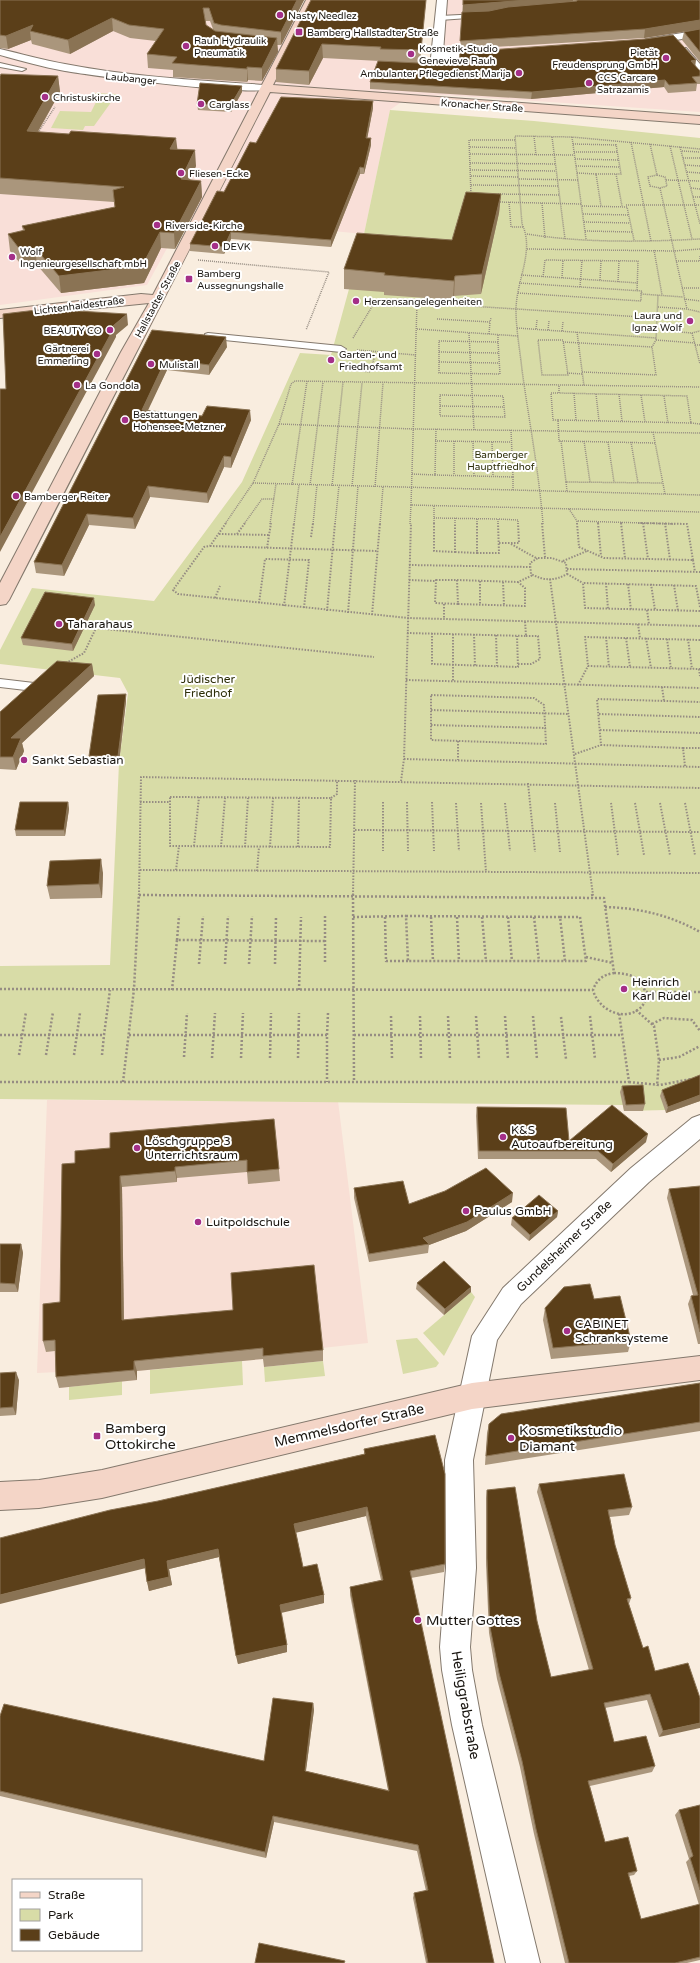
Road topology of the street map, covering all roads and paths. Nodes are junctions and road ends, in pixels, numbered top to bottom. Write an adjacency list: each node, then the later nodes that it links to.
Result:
1 (311, 0): 15 (main road, Hallstadter Straße)
2 (442, 0): 4 (street)
3 (488, 16): 4 (lane)
4 (440, 18): 9 (street)
5 (700, 34): 6 (street)
6 (672, 38): 7 (street); 13 (lane)
7 (637, 42)
8 (0, 52): 10 (street, Laubanger)
9 (500, 52)
10 (13, 56): 11 (lane); 15 (street, Laubanger)
11 (0, 61)
12 (0, 65): 14 (lane)
13 (700, 68)
14 (22, 69)
15 (265, 88): 17 (main road, Kronacher Straße); 118 (main road, Hallstadter Straße)
16 (55, 107): 18 (path)
17 (700, 120)
18 (35, 136)
19 (534, 136): 20 (path); 22 (path); 38 (path)
20 (552, 137): 21 (path); 39 (path)
21 (572, 137): 23 (path); 25 (path)
22 (515, 140): 29 (path); 31 (path)
23 (615, 141): 24 (path); 27 (path)
24 (631, 142): 26 (path); 87 (path)
25 (573, 144): 27 (path); 34 (path)
26 (650, 144): 28 (path); 60 (path)
27 (616, 145): 35 (path)
28 (670, 146): 30 (path); 66 (path)
29 (470, 147): 31 (path); 36 (path)
30 (680, 147): 32 (path); 33 (path)
31 (516, 148): 37 (path)
32 (700, 150): 33 (path)
33 (682, 151): 41 (path)
34 (574, 152): 35 (path); 40 (path)
35 (617, 152): 44 (path)
36 (470, 154): 37 (path); 45 (path)
37 (516, 154): 38 (path); 46 (path)
38 (536, 155): 39 (path)
39 (555, 155): 40 (path); 47 (path)
40 (574, 155): 43 (path)
41 (683, 158): 42 (path); 48 (path)
42 (700, 158)
43 (575, 159): 44 (path); 49 (path)
44 (619, 160): 51 (path)
45 (470, 162): 46 (path); 52 (path)
46 (517, 163): 47 (path); 53 (path)
47 (556, 164): 54 (path)
48 (685, 165): 50 (path); 55 (path)
49 (576, 166): 51 (path); 57 (path)
50 (700, 166)
51 (620, 167): 59 (path)
52 (470, 170): 53 (path); 61 (path)
53 (518, 170): 54 (path); 62 (path)
54 (556, 171): 63 (path)
55 (687, 172): 56 (path); 67 (path)
56 (700, 172)
57 (577, 174): 58 (path); 64 (path)
58 (596, 174): 59 (path); 92 (path)
59 (616, 174): 93 (path)
60 (657, 175): 65 (path); 72 (path)
61 (471, 176): 62 (path); 69 (path)
62 (518, 178): 63 (path); 70 (path)
63 (558, 180): 64 (path); 71 (path)
64 (578, 180): 86 (path)
65 (666, 180): 66 (path); 72 (path)
66 (678, 180): 67 (path); 89 (path)
67 (689, 180): 68 (path); 73 (path)
68 (700, 181)
69 (471, 185): 70 (path); 80 (path)
70 (519, 186): 71 (path); 76 (path)
71 (558, 186): 77 (path)
72 (660, 188): 88 (path)
73 (691, 188): 74 (path); 78 (path)
74 (700, 188)
75 (492, 194): 76 (path)
76 (520, 195): 77 (path); 83 (path)
77 (560, 195): 85 (path)
78 (693, 197): 79 (path); 90 (path)
79 (700, 197)
80 (471, 198)
81 (494, 202): 82 (path)
82 (509, 202): 83 (path); 101 (path)
83 (520, 203): 84 (path); 101 (path)
84 (542, 203): 85 (path); 105 (path)
85 (560, 203): 86 (path); 106 (path)
86 (582, 205): 92 (path); 96 (path)
87 (644, 205): 88 (path); 93 (path); 111 (path)
88 (664, 205): 89 (path); 112 (path)
89 (684, 205): 90 (path); 110 (path)
90 (695, 205): 91 (path); 94 (path)
91 (700, 205)
92 (601, 206): 93 (path)
93 (622, 206): 97 (path)
94 (697, 213): 95 (path); 100 (path)
95 (700, 213)
96 (583, 214): 97 (path); 98 (path)
97 (629, 215): 99 (path)
98 (584, 222): 99 (path); 102 (path)
99 (630, 223): 103 (path)
100 (700, 223)
101 (524, 227): 104 (path)
102 (585, 231): 103 (path); 107 (path)
103 (632, 232): 109 (path)
104 (527, 234): 105 (path); 113 (path)
105 (545, 238): 106 (path)
106 (565, 239): 107 (path)
107 (586, 239): 109 (path)
108 (700, 239): 110 (path)
109 (634, 240): 111 (path)
110 (692, 240): 112 (path)
111 (651, 241): 112 (path)
112 (672, 241): 116 (path)
113 (527, 249): 115 (path); 125 (path)
114 (700, 249): 116 (path)
115 (654, 250): 116 (path); 140 (path)
116 (674, 250): 123 (path)
117 (700, 256): 124 (path)
118 (178, 259): 142 (main road, Hallstadter Straße); 178 (path)
119 (563, 260): 120 (path); 126 (path); 127 (path)
120 (582, 260): 121 (path); 128 (path)
121 (601, 261): 122 (path); 129 (path)
122 (619, 261): 130 (path); 132 (path)
123 (676, 261): 124 (path); 134 (path)
124 (700, 261)
125 (521, 275): 126 (path); 131 (path)
126 (543, 277): 127 (path)
127 (562, 278): 128 (path)
128 (581, 279): 129 (path); 133 (path)
129 (600, 280): 130 (path)
130 (618, 282): 132 (path)
131 (519, 283): 133 (path); 137 (path)
132 (638, 283): 136 (path)
133 (580, 287): 136 (path)
134 (682, 288): 135 (path); 141 (path)
135 (700, 288)
136 (637, 290): 138 (path)
137 (518, 293): 138 (path); 146 (path)
138 (642, 294): 139 (path)
139 (658, 295): 140 (path); 145 (path)
140 (662, 295): 141 (path)
141 (684, 298): 143 (path); 147 (path)
142 (158, 299): 149 (main road, Lichtenhaidestraße); 340 (main road, Hallstadter Straße)
143 (700, 300)
144 (417, 303): 146 (path); 158 (path); 176 (path)
145 (658, 307): 147 (path); 151 (path)
146 (516, 309): 151 (path); 157 (path)
147 (687, 309): 148 (path)
148 (700, 312)
149 (0, 314)
150 (491, 318): 155 (path)
151 (657, 318): 161 (path)
152 (438, 319): 155 (path)
153 (537, 320): 159 (path)
154 (549, 321): 160 (path)
155 (490, 322): 167 (path)
156 (563, 322): 162 (path)
157 (517, 328): 159 (path); 170 (path)
158 (417, 329): 165 (path); 187 (path)
159 (536, 329): 160 (path)
160 (548, 330): 162 (path)
161 (656, 330): 166 (path); 171 (path)
162 (562, 331): 164 (path)
163 (700, 331): 166 (path)
164 (577, 332): 171 (path); 175 (path)
165 (469, 333): 167 (path); 172 (path)
166 (692, 333): 177 (path)
167 (489, 334): 168 (path)
168 (498, 334): 170 (path); 173 (path)
169 (196, 335): 178 (lane)
170 (518, 336): 204 (path)
171 (656, 339): 177 (path); 180 (path)
172 (469, 342): 173 (path); 184 (path); 185 (path)
173 (499, 342): 186 (path)
174 (563, 342): 175 (path); 196 (path); 196 (path)
175 (578, 342): 180 (path); 194 (path)
176 (350, 343)
177 (695, 344): 179 (path); 188 (path)
178 (300, 345): 181 (lane)
179 (700, 345)
180 (652, 347): 194 (path)
181 (340, 349)
182 (354, 350): 183 (path)
183 (376, 352): 187 (path); 193 (path)
184 (439, 352): 185 (path); 189 (path)
185 (470, 352): 186 (path); 190 (path)
186 (499, 353): 191 (path)
187 (416, 355): 202 (path)
188 (699, 356): 192 (path)
189 (439, 362): 190 (path); 195 (path)
190 (470, 363): 191 (path); 195 (path)
191 (499, 364): 195 (path)
192 (700, 364)
193 (345, 369)
194 (582, 373): 196 (path); 206 (path)
195 (471, 374): 203 (path)
196 (568, 374)
197 (307, 381): 198 (path); 226 (path); 228 (path)
198 (323, 382): 199 (path); 229 (path)
199 (344, 382): 200 (path); 230 (path)
200 (362, 383): 201 (path); 231 (path)
201 (383, 383): 202 (path); 232 (path)
202 (415, 384): 203 (path); 233 (path)
203 (471, 385): 204 (path); 213 (path)
204 (524, 385): 205 (path); 237 (path)
205 (558, 386): 206 (path); 208 (path)
206 (584, 386): 207 (path)
207 (700, 387)
208 (559, 393): 209 (path); 219 (path)
209 (574, 393): 210 (path); 220 (path)
210 (596, 394): 211 (path); 221 (path)
211 (619, 394): 212 (path); 222 (path)
212 (641, 395): 214 (path); 223 (path)
213 (472, 396): 215 (path); 216 (path); 217 (path)
214 (664, 396): 224 (path); 225 (path)
215 (440, 406): 216 (path); 218 (path)
216 (472, 406): 217 (path); 218 (path)
217 (504, 407): 218 (path)
218 (473, 417): 235 (path)
219 (558, 420): 220 (path); 238 (path)
220 (576, 420): 221 (path)
221 (599, 421): 222 (path)
222 (622, 421): 223 (path)
223 (645, 422): 224 (path)
224 (668, 423): 225 (path)
225 (691, 423): 227 (path)
226 (279, 424): 228 (path); 260 (path)
227 (700, 424)
228 (300, 425): 229 (path); 264 (path)
229 (318, 425): 230 (path); 266 (path)
230 (339, 426): 231 (path); 268 (path)
231 (358, 426): 232 (path); 270 (path)
232 (380, 427): 233 (path); 272 (path)
233 (414, 429): 234 (path); 251 (path)
234 (436, 429): 235 (path); 241 (path)
235 (474, 430): 236 (path)
236 (511, 430): 237 (path); 247 (path)
237 (530, 431): 238 (path); 276 (path)
238 (559, 431): 239 (path); 244 (path)
239 (653, 432): 240 (path); 250 (path)
240 (700, 433)
241 (435, 440): 242 (path); 252 (path)
242 (454, 441): 243 (path); 253 (path)
243 (474, 441): 246 (path); 254 (path)
244 (561, 441): 245 (path); 257 (path)
245 (584, 441): 248 (path); 258 (path)
246 (492, 442): 247 (path); 255 (path)
247 (511, 442): 256 (path)
248 (608, 442): 249 (path); 259 (path)
249 (631, 442): 250 (path); 261 (path)
250 (655, 442): 262 (path)
251 (412, 474): 252 (path); 274 (path)
252 (435, 475): 253 (path)
253 (454, 475): 254 (path)
254 (474, 476): 255 (path)
255 (493, 476): 256 (path)
256 (513, 477): 275 (path)
257 (566, 482): 258 (path); 277 (path)
258 (590, 482): 259 (path)
259 (614, 482): 261 (path)
260 (253, 483): 263 (path); 295 (path)
261 (638, 483): 262 (path)
262 (662, 483): 278 (path)
263 (276, 484): 264 (path); 280 (path)
264 (292, 485): 265 (path)
265 (299, 485): 266 (path); 303 (path)
266 (310, 485): 267 (path)
267 (317, 485): 268 (path); 298 (path)
268 (332, 486): 269 (path)
269 (339, 486): 270 (path); 304 (path)
270 (352, 486): 271 (path)
271 (358, 486): 272 (path); 305 (path)
272 (375, 487): 273 (path)
273 (383, 487): 274 (path); 306 (path)
274 (412, 488): 275 (path); 281 (path)
275 (513, 490): 276 (path)
276 (540, 490): 277 (path); 283 (path)
277 (567, 491): 278 (path)
278 (665, 494): 279 (path)
279 (700, 495)
280 (274, 499): 296 (path); 297 (path)
281 (411, 505): 282 (path); 319 (path)
282 (434, 506): 283 (path); 286 (path)
283 (541, 508): 284 (path); 312 (path)
284 (569, 509): 285 (path); 290 (path)
285 (700, 512)
286 (434, 518): 287 (path); 308 (path)
287 (455, 518): 288 (path); 308 (path)
288 (477, 519): 289 (path); 309 (path)
289 (498, 519): 299 (path); 300 (path)
290 (576, 521): 291 (path); 307 (path)
291 (598, 522): 292 (path); 310 (path)
292 (620, 522): 293 (path); 313 (path)
293 (642, 523): 294 (path); 314 (path)
294 (665, 523): 316 (path); 317 (path)
295 (218, 534): 296 (path); 301 (path)
296 (237, 534): 297 (path)
297 (269, 535): 302 (path)
298 (311, 537)
299 (499, 543): 300 (path); 309 (path)
300 (511, 544): 311 (path)
301 (210, 546): 302 (path); 339 (path)
302 (267, 548): 303 (path)
303 (291, 548): 304 (path); 315 (path)
304 (333, 550): 305 (path); 353 (path)
305 (353, 550): 306 (path); 356 (path)
306 (378, 551): 357 (path)
307 (587, 551): 310 (path); 318 (path)
308 (455, 552): 309 (path)
309 (477, 553)
310 (601, 556): 313 (path)
311 (537, 558): 312 (path); 320 (path)
312 (545, 558): 318 (path)
313 (625, 558): 314 (path)
314 (648, 559): 316 (path)
315 (290, 560): 341 (path); 346 (path); 348 (path)
316 (670, 560): 317 (path)
317 (693, 560): 322 (path)
318 (562, 561): 321 (path)
319 (410, 564): 320 (path); 326 (path)
320 (530, 567): 325 (path)
321 (567, 569): 322 (path); 324 (path)
322 (695, 572): 323 (path)
323 (700, 572)
324 (567, 574): 328 (path); 333 (path)
325 (533, 575): 328 (path); 332 (path)
326 (409, 580): 329 (path); 358 (path)
327 (457, 580): 329 (path); 330 (path); 343 (path)
328 (550, 580): 361 (path)
329 (435, 581): 342 (path)
330 (480, 581): 331 (path); 344 (path)
331 (503, 582): 332 (path); 345 (path)
332 (518, 582): 345 (path)
333 (583, 583): 334 (path); 349 (path)
334 (606, 583): 335 (path); 349 (path)
335 (628, 584): 336 (path); 350 (path)
336 (651, 584): 337 (path); 352 (path)
337 (674, 585): 347 (path); 354 (path)
338 (220, 586): 339 (path)
339 (215, 598): 341 (path)
340 (1, 599)
341 (258, 603): 346 (path)
342 (444, 604): 343 (path); 359 (path)
343 (458, 604): 344 (path)
344 (480, 604): 345 (path)
345 (504, 605)
346 (284, 606): 348 (path)
347 (700, 607)
348 (304, 608): 353 (path)
349 (608, 609): 350 (path)
350 (632, 610): 351 (path)
351 (647, 610): 352 (path); 363 (path)
352 (655, 610): 354 (path)
353 (327, 611): 356 (path)
354 (678, 611): 355 (path)
355 (700, 611)
356 (348, 613): 357 (path)
357 (372, 616): 358 (path)
358 (408, 618): 359 (path); 365 (path)
359 (444, 619): 360 (path)
360 (525, 621): 361 (path); 371 (path)
361 (556, 622): 362 (path); 396 (path)
362 (638, 624): 363 (path); 374 (path)
363 (648, 624): 364 (path)
364 (700, 626)
365 (407, 632): 366 (path); 393 (path)
366 (432, 633): 367 (path); 381 (path)
367 (453, 634): 368 (path); 381 (path)
368 (474, 634): 369 (path); 382 (path)
369 (496, 635): 370 (path); 383 (path)
370 (517, 636): 371 (path); 380 (path)
371 (526, 636): 380 (path)
372 (606, 637): 373 (path); 384 (path); 385 (path)
373 (626, 638): 374 (path); 386 (path)
374 (640, 638): 375 (path)
375 (646, 638): 376 (path); 387 (path)
376 (667, 639): 377 (path); 388 (path)
377 (688, 640): 378 (path); 389 (path)
378 (700, 640)
379 (374, 658): 391 (path)
380 (518, 664): 383 (path)
381 (453, 665): 382 (path); 394 (path)
382 (475, 666): 383 (path)
383 (497, 666)
384 (588, 666): 385 (path); 397 (path)
385 (609, 667): 386 (path)
386 (630, 667): 387 (path)
387 (651, 668): 388 (path)
388 (671, 669): 389 (path)
389 (692, 669): 390 (path)
390 (700, 669): 392 (path)
391 (54, 670): 398 (lane)
392 (700, 676)
393 (406, 680): 394 (path); 418 (path)
394 (453, 681): 396 (path)
395 (0, 683): 398 (lane)
396 (565, 684): 397 (path); 406 (path)
397 (578, 685): 399 (path)
398 (34, 687): 401 (lane)
399 (662, 687): 400 (path); 402 (path)
400 (700, 688)
401 (23, 696)
402 (664, 701): 403 (path); 407 (path)
403 (700, 702)
404 (431, 710): 405 (path); 405 (path); 409 (path)
405 (545, 713): 406 (path); 410 (path)
406 (569, 714): 417 (path)
407 (598, 714): 408 (path); 411 (path)
408 (700, 717)
409 (431, 725): 410 (path); 413 (path)
410 (546, 728): 413 (path)
411 (600, 730): 412 (path); 414 (path)
412 (700, 733)
413 (458, 741): 419 (path)
414 (601, 745): 415 (path); 417 (path)
415 (683, 748): 416 (path); 421 (path)
416 (700, 748)
417 (575, 754): 420 (path)
418 (404, 759): 419 (path); 425 (path)
419 (458, 760): 420 (path)
420 (576, 763): 421 (path); 427 (path)
421 (685, 766): 422 (path)
422 (700, 767)
423 (337, 780): 424 (path); 434 (path); 435 (path)
424 (355, 780): 425 (path); 448 (path)
425 (400, 781): 426 (path)
426 (528, 783): 427 (path); 455 (path)
427 (579, 784): 428 (path); 457 (path)
428 (700, 788)
429 (199, 797): 430 (path); 436 (path); 464 (path)
430 (225, 798): 431 (path); 465 (path)
431 (248, 798): 432 (path); 466 (path)
432 (273, 798): 433 (path); 468 (path)
433 (299, 798): 434 (path); 469 (path)
434 (331, 798): 469 (path)
435 (140, 802): 436 (path); 481 (path)
436 (170, 802): 463 (path)
437 (383, 802): 449 (path)
438 (407, 802): 450 (path)
439 (432, 802): 451 (path)
440 (456, 803): 452 (path)
441 (481, 803): 453 (path)
442 (505, 803): 454 (path)
443 (555, 803): 456 (path)
444 (611, 803): 458 (path)
445 (635, 803): 459 (path)
446 (660, 803): 460 (path)
447 (685, 803): 461 (path)
448 (355, 830): 449 (path); 484 (path)
449 (383, 830): 450 (path); 470 (path)
450 (408, 830): 451 (path); 471 (path)
451 (433, 831): 452 (path); 472 (path)
452 (458, 831): 453 (path); 473 (path)
453 (483, 831): 454 (path); 485 (path)
454 (508, 831): 455 (path); 474 (path)
455 (533, 831): 456 (path); 475 (path)
456 (558, 832): 457 (path); 476 (path)
457 (585, 832): 458 (path); 486 (path)
458 (615, 832): 459 (path); 477 (path)
459 (640, 832): 460 (path); 478 (path)
460 (665, 832): 461 (path); 479 (path)
461 (690, 832): 462 (path); 480 (path)
462 (700, 832)
463 (179, 846): 464 (path); 482 (path)
464 (194, 846): 465 (path)
465 (221, 846): 466 (path)
466 (245, 847): 467 (path)
467 (259, 847): 468 (path); 483 (path)
468 (270, 847): 469 (path)
469 (298, 847)
470 (383, 851)
471 (408, 851)
472 (434, 851)
473 (459, 851)
474 (510, 852)
475 (535, 852)
476 (560, 852)
477 (618, 855)
478 (644, 855)
479 (670, 855)
480 (695, 855)
481 (140, 870): 482 (path); 488 (path)
482 (176, 870): 483 (path)
483 (257, 871): 484 (path)
484 (355, 872): 485 (path); 489 (path)
485 (486, 872): 486 (path)
486 (590, 873): 487 (path); 490 (path)
487 (700, 874)
488 (139, 895): 489 (path); 532 (path)
489 (354, 897): 490 (path); 498 (path)
490 (593, 898): 491 (path)
491 (605, 907): 508 (path); 524 (path)
492 (179, 916): 509 (path)
493 (203, 916): 510 (path)
494 (228, 916): 512 (path)
495 (252, 916): 513 (path)
496 (276, 916): 514 (path)
497 (325, 916): 515 (path)
498 (353, 916): 501 (path); 536 (path)
499 (406, 916): 501 (path); 502 (path); 517 (path)
500 (301, 917): 511 (path)
501 (385, 917): 517 (path)
502 (431, 917): 503 (path); 518 (path)
503 (457, 917): 504 (path); 519 (path)
504 (482, 917): 505 (path); 520 (path)
505 (508, 917): 506 (path); 521 (path)
506 (534, 917): 507 (path); 523 (path)
507 (560, 917): 516 (path); 522 (path)
508 (700, 932)
509 (177, 940): 510 (path); 534 (path)
510 (201, 940): 512 (path); 525 (path)
511 (300, 940): 514 (path); 515 (path); 535 (path)
512 (226, 941): 513 (path); 526 (path)
513 (251, 941): 514 (path); 527 (path)
514 (275, 941): 528 (path)
515 (325, 941): 529 (path)
516 (586, 957): 522 (path); 524 (path)
517 (408, 961): 518 (path)
518 (433, 961): 519 (path)
519 (459, 961): 520 (path)
520 (486, 961): 521 (path)
521 (512, 961): 523 (path)
522 (565, 961): 523 (path)
523 (539, 962)
524 (613, 963): 530 (path)
525 (199, 964)
526 (224, 964)
527 (250, 964)
528 (275, 964)
529 (325, 964)
530 (614, 973): 537 (path); 538 (path)
531 (0, 989): 533 (path)
532 (134, 989): 533 (path); 534 (path); 566 (path)
533 (110, 990): 565 (path)
534 (172, 990): 535 (path)
535 (299, 990): 536 (path)
536 (354, 990): 537 (path); 573 (path)
537 (593, 990): 550 (path)
538 (646, 992): 539 (path); 540 (path)
539 (700, 992)
540 (636, 1010): 550 (path); 559 (path)
541 (26, 1012): 562 (path)
542 (53, 1012): 563 (path)
543 (80, 1013): 564 (path)
544 (187, 1013): 567 (path)
545 (215, 1013): 568 (path)
546 (243, 1013): 569 (path)
547 (271, 1013): 570 (path)
548 (299, 1013): 571 (path)
549 (328, 1013): 572 (path)
550 (619, 1013): 582 (path)
551 (392, 1016): 574 (path)
552 (420, 1016): 575 (path)
553 (448, 1016): 576 (path)
554 (476, 1016): 577 (path)
555 (504, 1016): 578 (path)
556 (533, 1016): 579 (path)
557 (561, 1016): 580 (path)
558 (590, 1016): 581 (path)
559 (652, 1024): 560 (path); 601 (path)
560 (700, 1031)
561 (0, 1035): 562 (path)
562 (23, 1035): 563 (path); 584 (path)
563 (50, 1035): 564 (path); 585 (path)
564 (77, 1035): 565 (path); 586 (path)
565 (104, 1035): 587 (path)
566 (129, 1035): 567 (path); 604 (path)
567 (185, 1035): 568 (path); 588 (path)
568 (214, 1035): 569 (path); 589 (path)
569 (242, 1035): 570 (path); 590 (path)
570 (271, 1035): 571 (path); 591 (path)
571 (299, 1035): 572 (path); 592 (path)
572 (327, 1035): 605 (path)
573 (354, 1035): 574 (path); 606 (path)
574 (392, 1035): 575 (path); 593 (path)
575 (420, 1035): 576 (path); 594 (path)
576 (449, 1035): 577 (path); 595 (path)
577 (478, 1035): 578 (path); 596 (path)
578 (506, 1035): 579 (path); 597 (path)
579 (535, 1035): 580 (path); 598 (path)
580 (563, 1035): 581 (path); 599 (path)
581 (592, 1035): 582 (path); 600 (path)
582 (622, 1035): 607 (path)
583 (700, 1046): 601 (path)
584 (19, 1055)
585 (46, 1055)
586 (74, 1055)
587 (102, 1055)
588 (184, 1058)
589 (212, 1058)
590 (241, 1058)
591 (270, 1058)
592 (298, 1058)
593 (392, 1059)
594 (421, 1059)
595 (450, 1059)
596 (479, 1059)
597 (508, 1059)
598 (537, 1059)
599 (566, 1059)
600 (595, 1059)
601 (659, 1060): 608 (path)
602 (695, 1077): 608 (path)
603 (0, 1082): 604 (path)
604 (123, 1082): 605 (path)
605 (327, 1082): 606 (path)
606 (354, 1082): 607 (path)
607 (629, 1082): 608 (path)
608 (656, 1086)
609 (700, 1125): 611 (street, Gundelsheimer Straße)
610 (700, 1368): 611 (main road, Memmelsdorfer Straße)
611 (472, 1396): 612 (main road, Memmelsdorfer Straße); 613 (street, Heiliggrabstraße)
612 (0, 1496)
613 (522, 1963)

